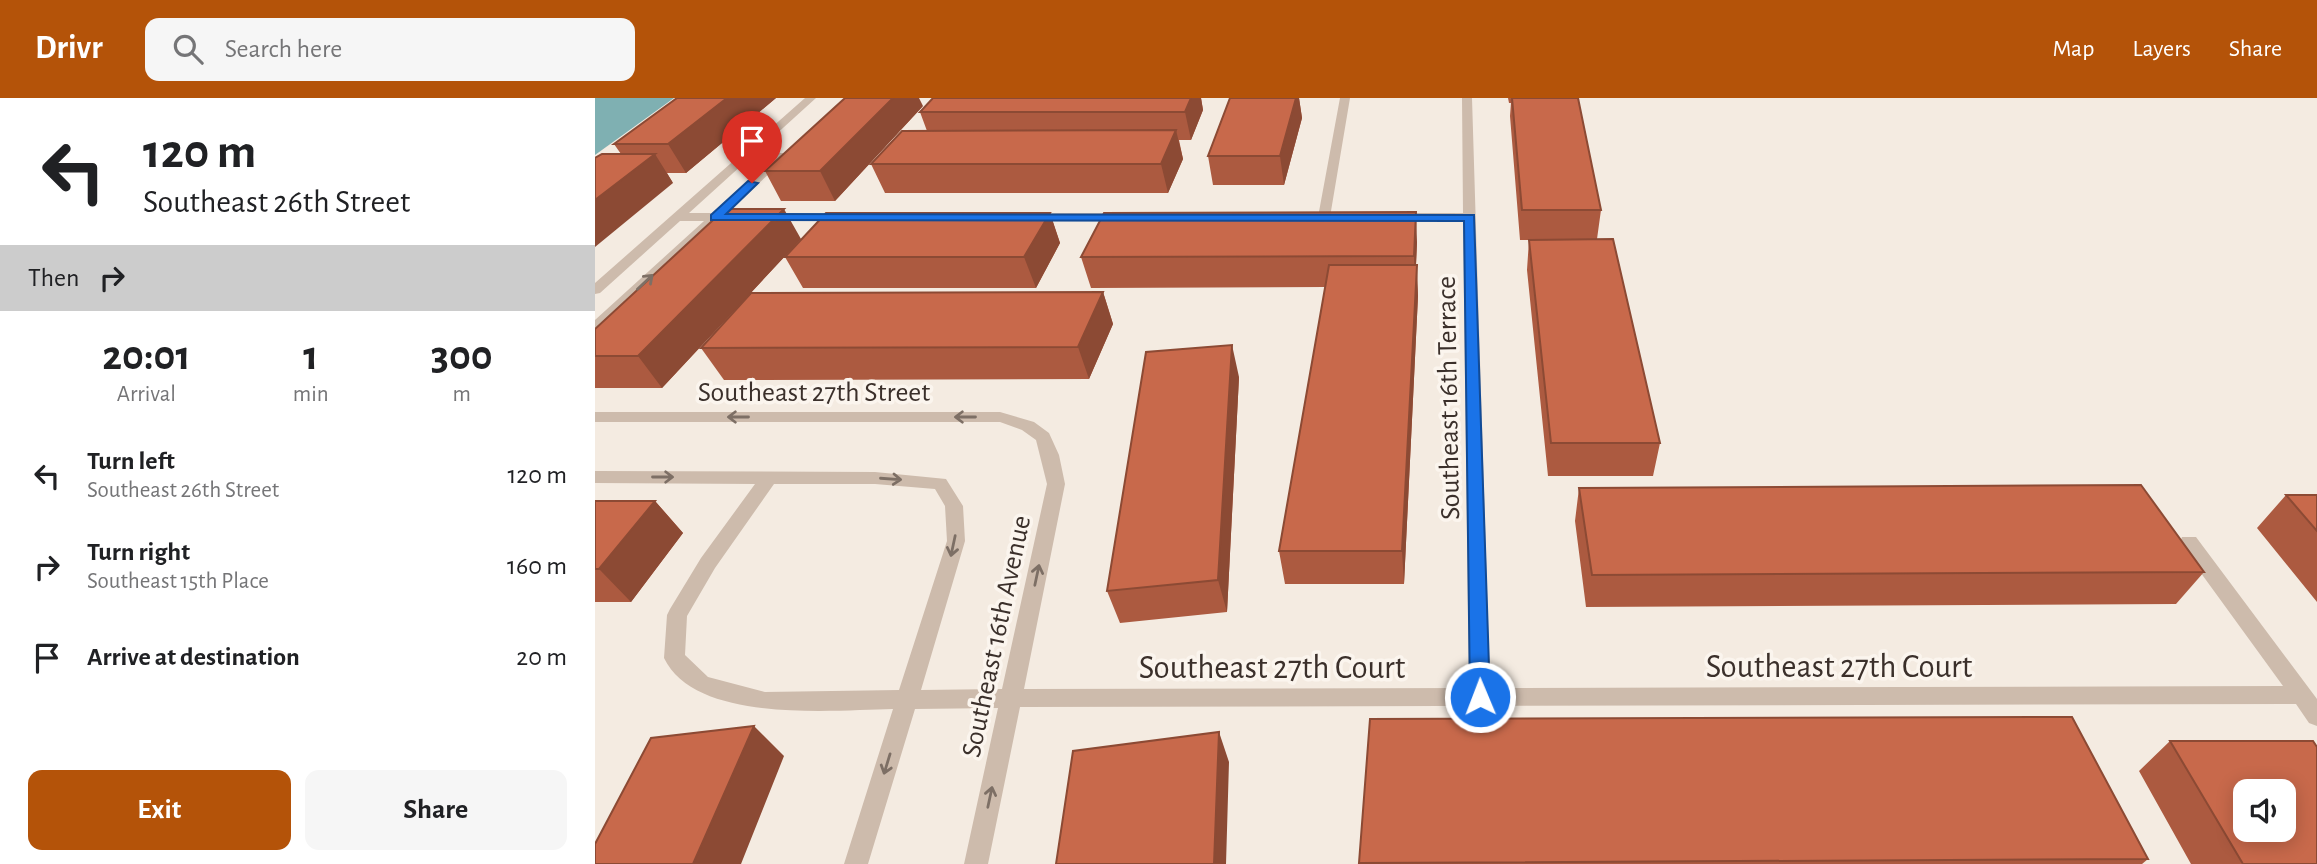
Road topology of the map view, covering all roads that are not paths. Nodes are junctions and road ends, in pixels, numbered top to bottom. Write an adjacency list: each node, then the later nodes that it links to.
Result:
1 (811, 98): 5 (street)
2 (1345, 98): 10 (street)
3 (1467, 98): 12 (street, Southeast 16th Terrace)
4 (795, 144): 6 (street)
5 (676, 217): 6 (street); 13 (street)
6 (715, 217): 7 (street); 14 (street, one-way to 6)
7 (854, 217)
8 (1020, 217): 9 (street)
9 (1145, 217)
10 (1324, 217)
11 (1377, 217): 12 (street)
12 (1469, 217): 21 (street, Southeast 16th Terrace)
13 (595, 290)
14 (595, 328)
15 (595, 417): 16 (street, Southeast 27th Street, one-way to 15)
16 (1032, 425): 22 (street, Southeast 16th Avenue, one-way to 16)
17 (595, 477): 18 (street, one-way to 18)
18 (769, 478): 23 (street, Southeast 16th Avenue, one-way to 23); 23 (street, Southeast 27th Court)
19 (2189, 542): 20 (street)
20 (2302, 695): 21 (street, Southeast 27th Court); 24 (street)
21 (1480, 697): 22 (street, Southeast 27th Court)
22 (1011, 698): 23 (street, Southeast 27th Court); 26 (street, Southeast 16th Avenue, one-way to 22)
23 (906, 701): 25 (street, Southeast 16th Avenue, one-way to 25)
24 (2317, 716)
25 (856, 864)
26 (976, 864)

